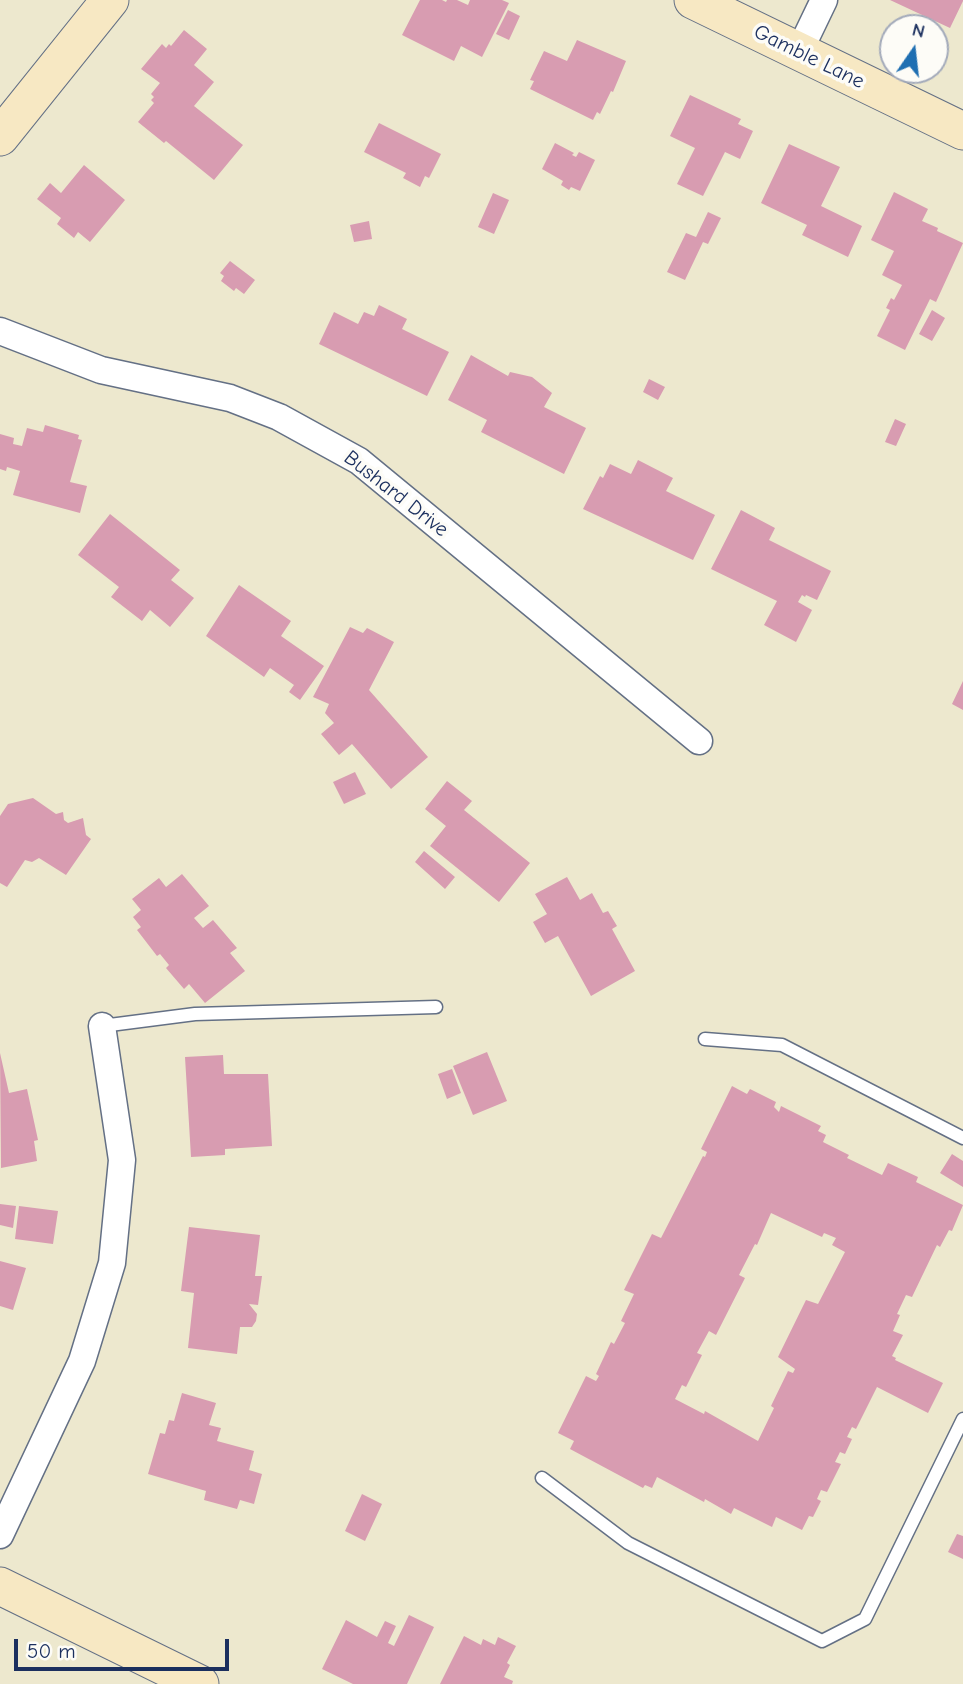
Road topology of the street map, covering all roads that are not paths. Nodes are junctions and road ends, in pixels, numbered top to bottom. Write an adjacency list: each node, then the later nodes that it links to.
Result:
1 (110, 0): 6 (street)
2 (693, 0): 4 (street, Gamble Lane)
3 (824, 0): 4 (street)
4 (799, 52): 5 (street, Gamble Lane)
5 (963, 131)
6 (0, 136)
7 (0, 331): 8 (street, Bushard Drive)
8 (699, 741)
9 (436, 1007): 10 (lane)
10 (102, 1026): 15 (street)
11 (705, 1039): 12 (lane)
12 (963, 1138)
13 (963, 1419): 14 (lane)
14 (542, 1478)
15 (0, 1535)
16 (0, 1586): 17 (street)
17 (200, 1684)

